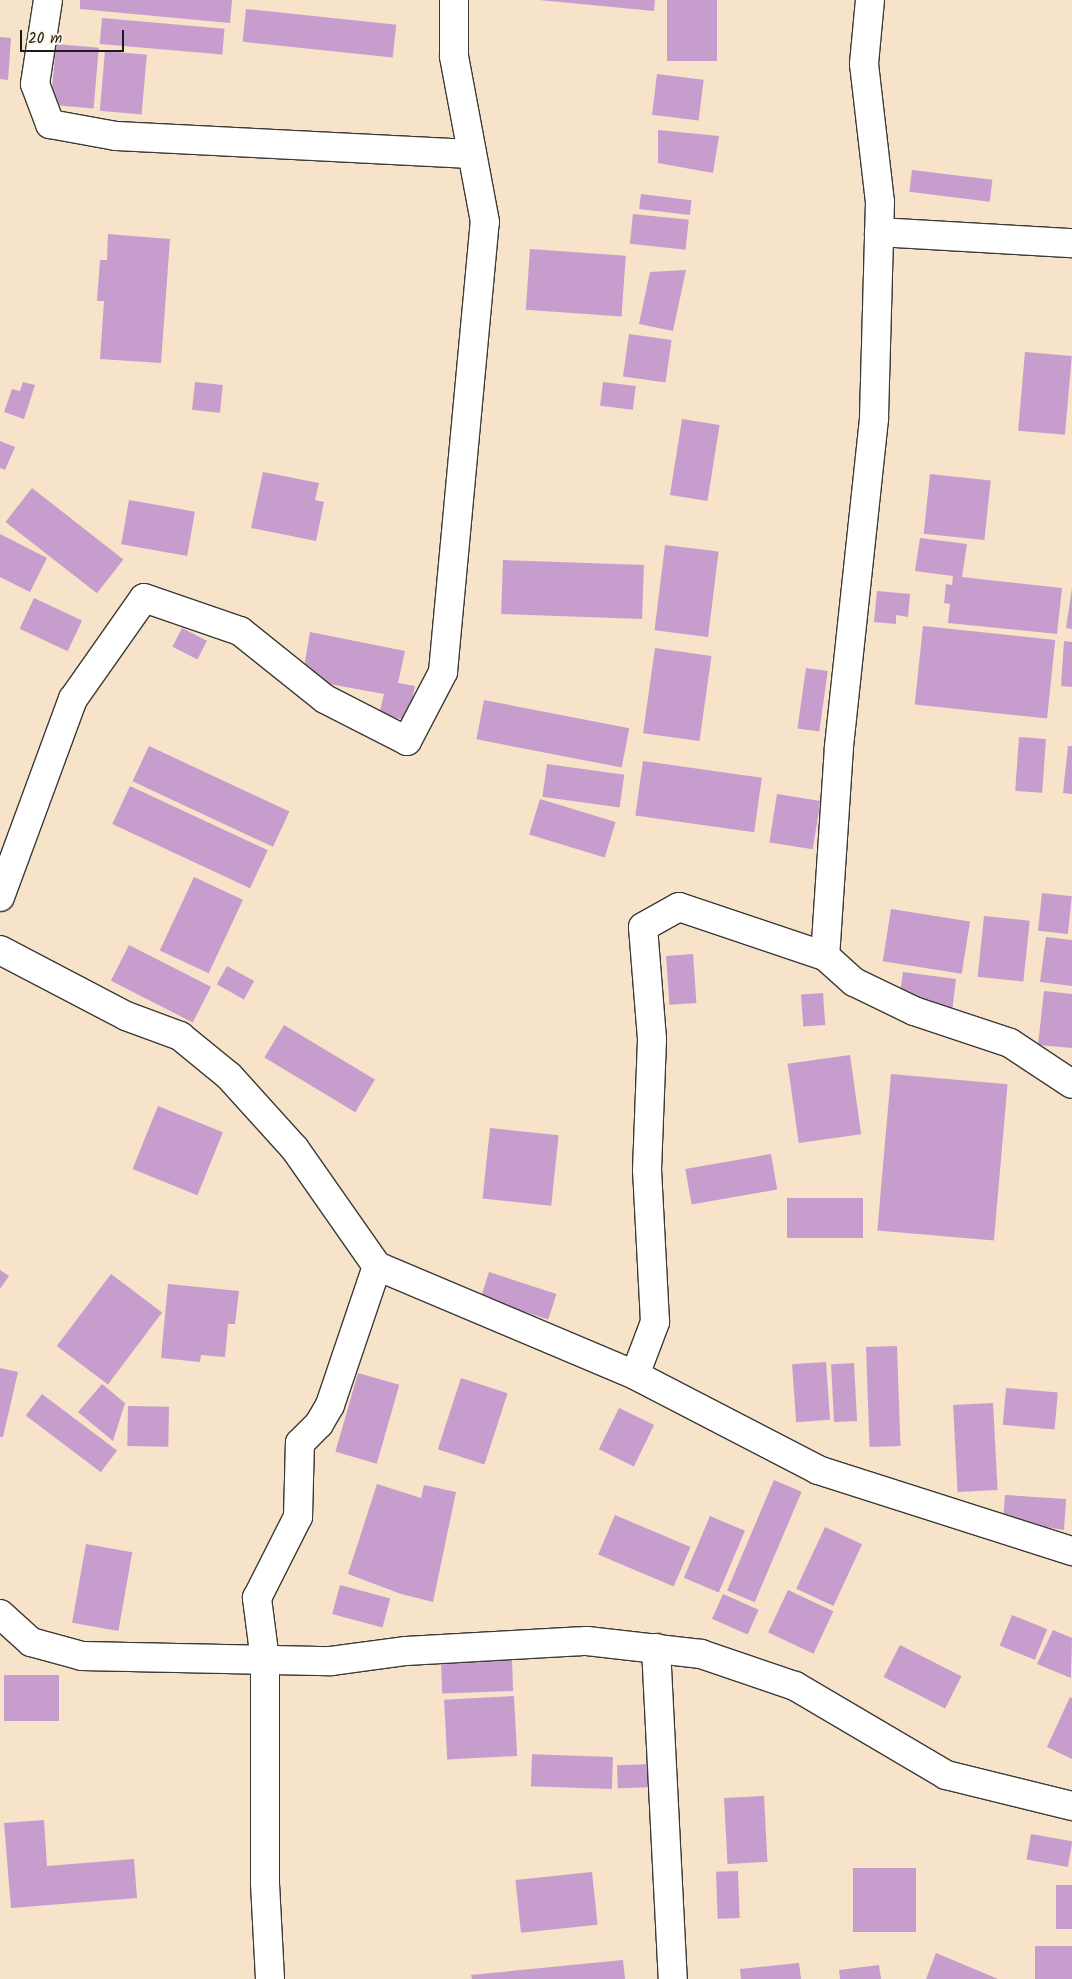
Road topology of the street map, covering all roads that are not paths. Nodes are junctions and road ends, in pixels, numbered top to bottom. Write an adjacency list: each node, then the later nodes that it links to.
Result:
1 (48, 0): 4 (street)
2 (454, 0): 4 (street)
3 (870, 0): 5 (street)
4 (472, 154): 7 (street)
5 (879, 232): 6 (street); 9 (street)
6 (1072, 242)
7 (0, 897)
8 (0, 950): 11 (street)
9 (825, 956): 10 (street); 12 (street)
10 (1072, 1084)
11 (377, 1266): 12 (street); 16 (street)
12 (635, 1375): 13 (street)
13 (1072, 1551)
14 (0, 1614): 16 (street)
15 (656, 1648): 16 (street); 17 (street); 19 (street)
16 (265, 1660): 18 (street)
17 (1072, 1806)
18 (270, 1979)
19 (674, 1979)

